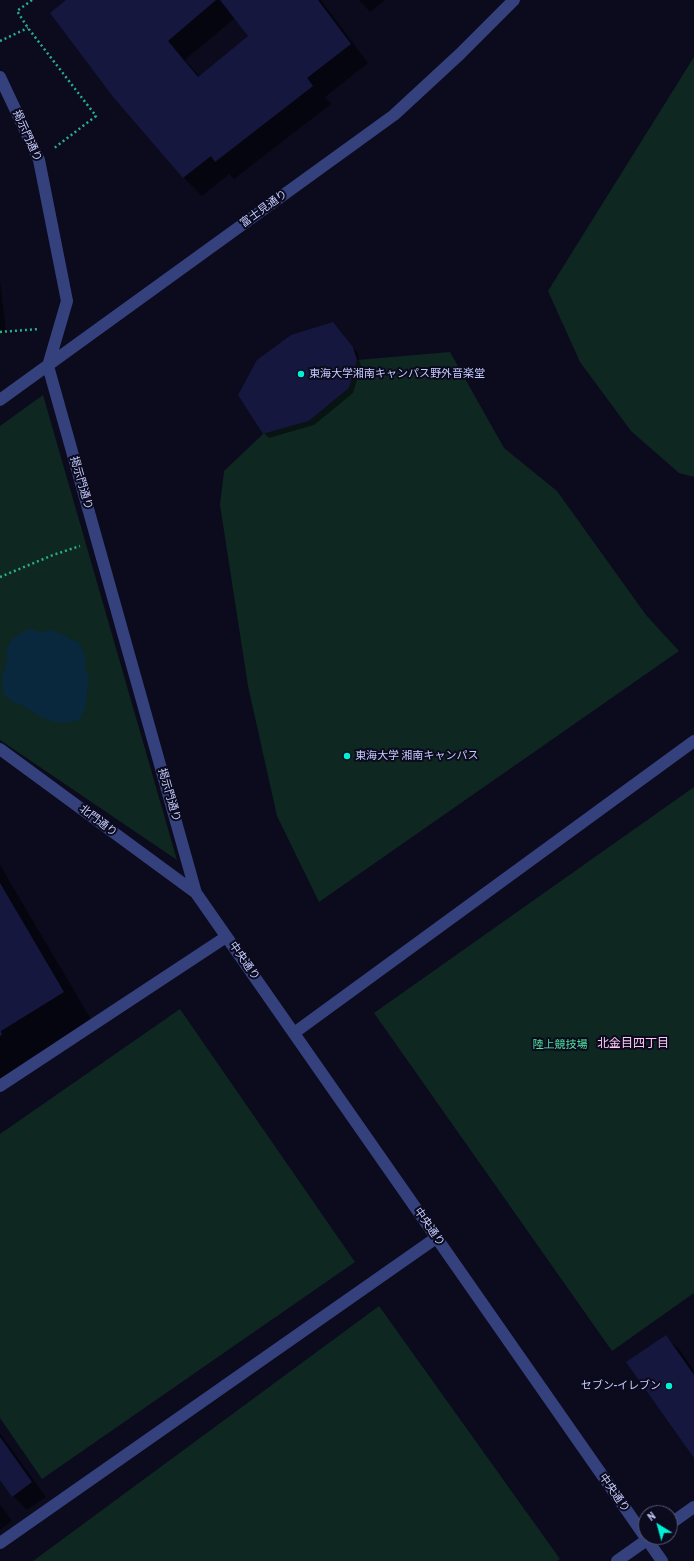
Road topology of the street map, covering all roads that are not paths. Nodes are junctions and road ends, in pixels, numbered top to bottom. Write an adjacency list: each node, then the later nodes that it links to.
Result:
1 (514, 0): 3 (lane, 富士見通り)
2 (0, 77): 3 (lane, 掲示門通り)
3 (48, 366): 4 (lane, 富士見通り); 7 (lane, 掲示門通り)
4 (0, 400)
5 (694, 741): 9 (lane)
6 (0, 749): 7 (lane, 北門通り)
7 (196, 893): 8 (lane, 中央通り)
8 (226, 937): 9 (lane, 中央通り); 10 (lane)
9 (294, 1033): 11 (lane, 中央通り)
10 (0, 1086)
11 (436, 1238): 14 (lane, 中央通り); 15 (lane)
12 (694, 1507): 13 (lane)
13 (678, 1518)
14 (638, 1523)
15 (0, 1543)
16 (639, 1545): 18 (lane)
17 (653, 1545): 19 (lane, 中央通り)
18 (617, 1561)
19 (662, 1561)

